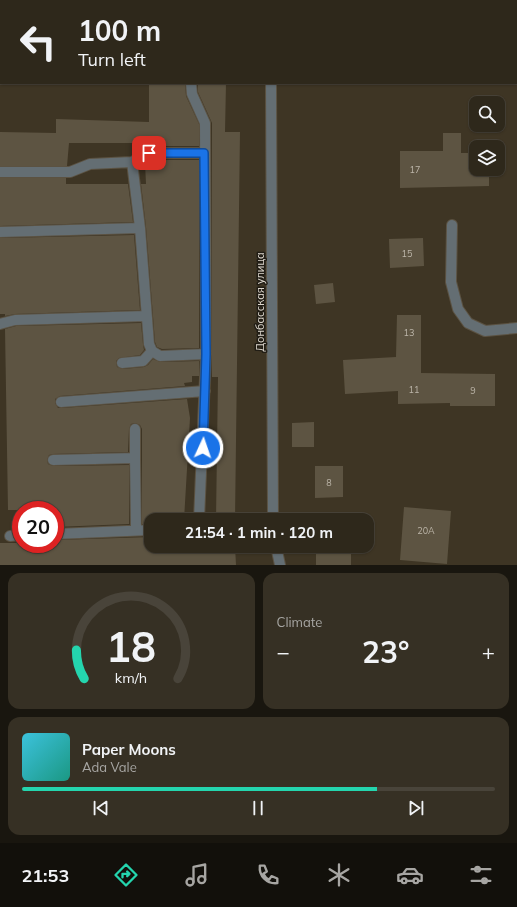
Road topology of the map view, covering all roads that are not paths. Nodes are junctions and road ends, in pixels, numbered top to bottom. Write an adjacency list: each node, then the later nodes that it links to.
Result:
1 (191, 84): 3 (street)
2 (271, 84): 21 (street, Донбасская улица)
3 (204, 153): 4 (street); 13 (street)
4 (132, 162): 5 (street); 7 (street)
5 (0, 172)
6 (452, 225): 11 (street)
7 (140, 228): 8 (street); 9 (street)
8 (0, 232)
9 (146, 316): 10 (street); 12 (street)
10 (0, 324)
11 (517, 328)
12 (152, 351): 13 (street); 14 (street)
13 (206, 354): 15 (street)
14 (122, 363)
15 (205, 391): 16 (street); 20 (street)
16 (61, 402)
17 (135, 428): 18 (street)
18 (135, 458): 19 (street); 22 (street)
19 (53, 460)
20 (199, 513)
21 (273, 513)
22 (136, 530): 23 (street); 24 (street)
23 (144, 530)
24 (64, 534)
25 (277, 553): 26 (street)
26 (280, 565)

